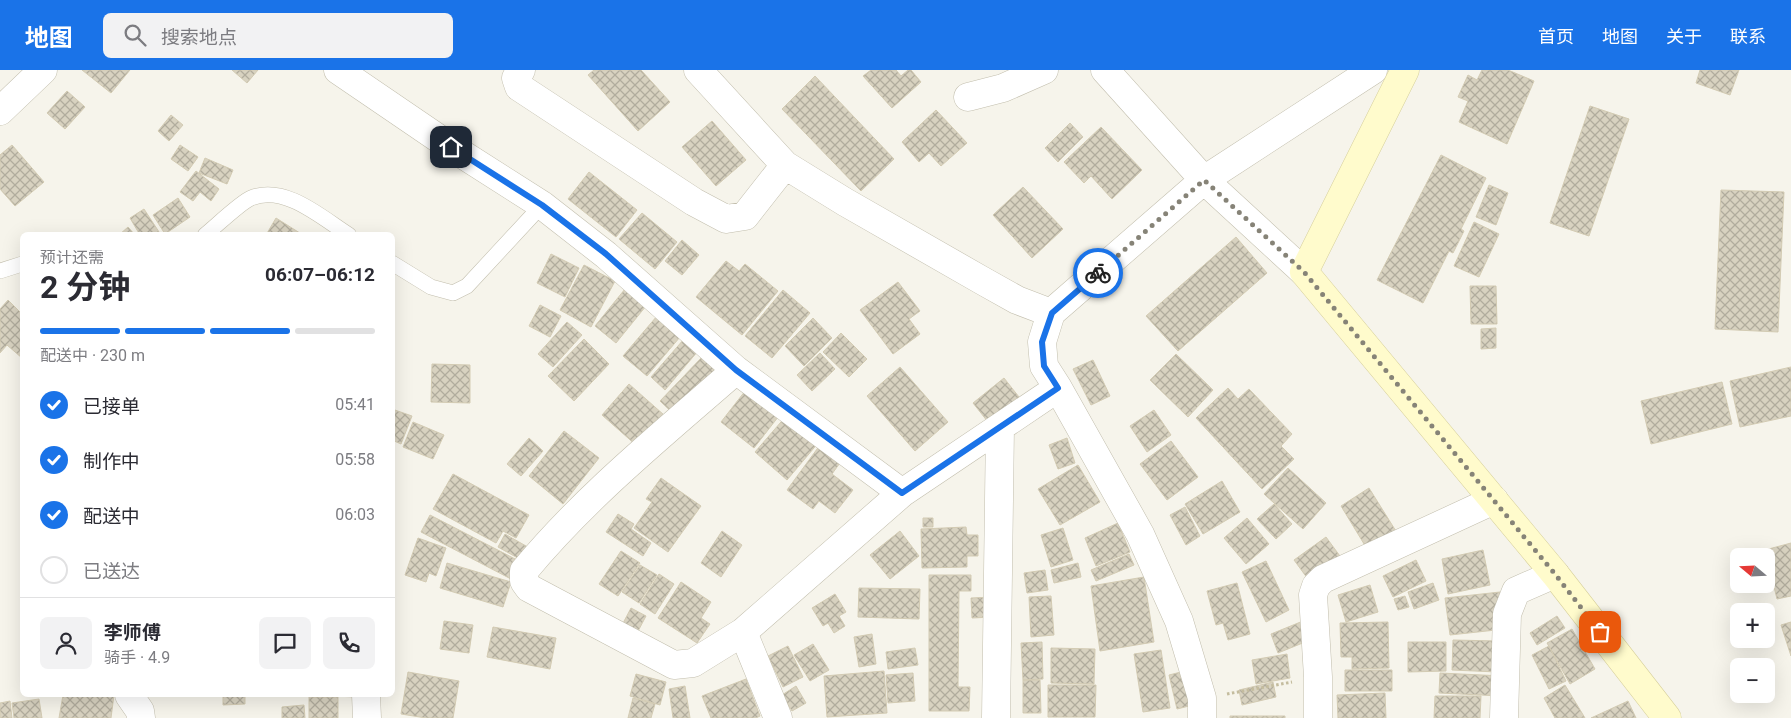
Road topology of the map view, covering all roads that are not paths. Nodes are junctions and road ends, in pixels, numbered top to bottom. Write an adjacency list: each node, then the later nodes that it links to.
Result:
1 (43, 70): 10 (street)
2 (338, 70): 13 (street)
3 (521, 70): 11 (street)
4 (698, 70): 11 (street)
5 (1044, 70): 9 (street)
6 (1105, 70): 12 (street)
7 (1373, 70): 12 (street)
8 (1405, 70): 19 (street)
9 (968, 97)
10 (0, 111)
11 (785, 165): 20 (street)
12 (1204, 180): 19 (street); 20 (street)
13 (542, 205): 17 (lane); 21 (street)
14 (209, 232): 15 (lane)
15 (344, 232)
16 (20, 265): 18 (lane)
17 (395, 265)
18 (0, 271)
19 (1304, 272): 25 (street)
20 (1052, 313): 22 (street)
21 (736, 370): 24 (street); 27 (street)
22 (1058, 388): 23 (street); 30 (street)
23 (1000, 427): 24 (street); 34 (street)
24 (902, 493): 27 (street)
25 (1494, 500): 26 (street); 35 (street)
26 (1555, 574): 36 (street); 37 (street)
27 (744, 632): 33 (street)
28 (130, 697): 31 (street)
29 (366, 697): 32 (street)
30 (1202, 708)
31 (142, 718)
32 (367, 718)
33 (778, 718)
34 (996, 718)
35 (1318, 718)
36 (1504, 718)
37 (1667, 718)

